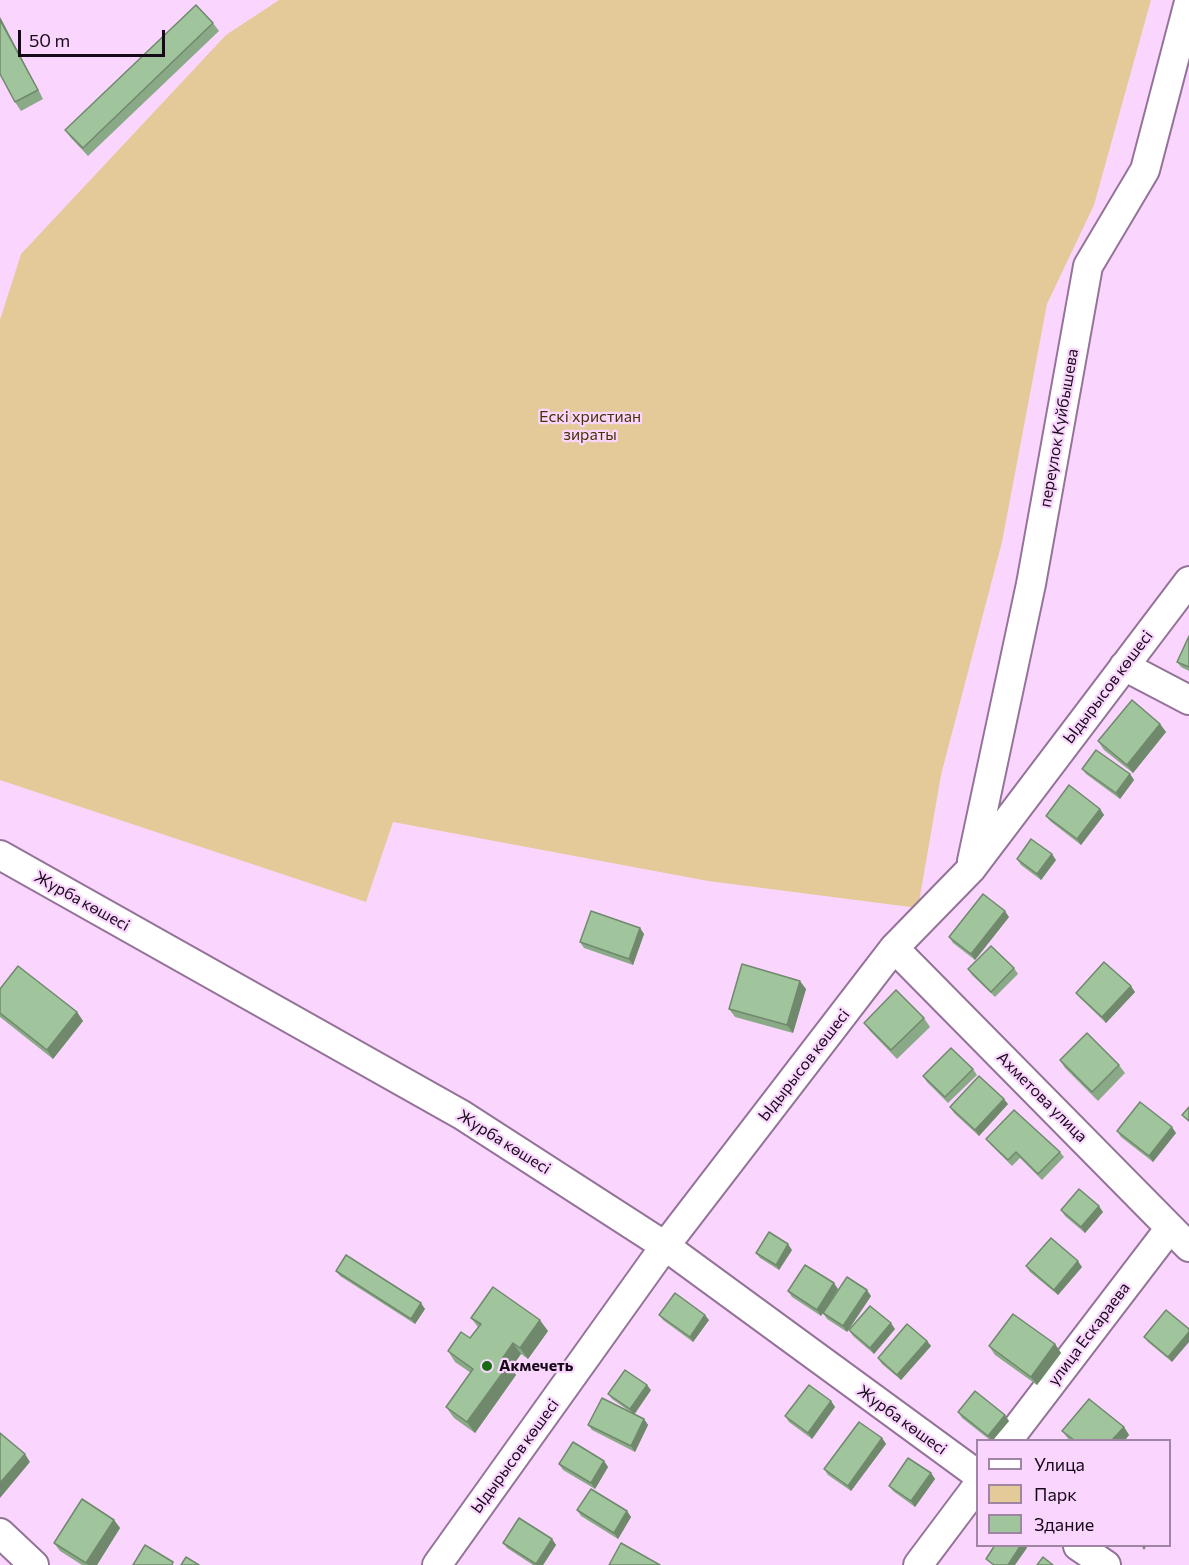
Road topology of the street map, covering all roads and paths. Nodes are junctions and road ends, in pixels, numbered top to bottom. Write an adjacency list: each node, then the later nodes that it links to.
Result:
1 (1189, 2): 6 (street, переулок Куйбышева)
2 (1189, 581): 3 (street, Ыдырысов көшесі)
3 (1124, 666): 4 (street); 6 (street, Ыдырысов көшесі)
4 (1189, 700)
5 (0, 855): 9 (street, Журба көшесі)
6 (971, 869): 7 (street, Ыдырысов көшесі)
7 (894, 948): 8 (street, Ахметова улица); 9 (street, Ыдырысов көшесі)
8 (1184, 1241): 10 (street, улица Ескараева)
9 (665, 1246): 11 (street, Журба көшесі); 16 (street, Ыдырысов көшесі)
10 (1009, 1439)
11 (976, 1474)
12 (976, 1488): 17 (street)
13 (0, 1533): 15 (street)
14 (1081, 1547): 18 (street)
15 (34, 1565)
16 (437, 1565)
17 (918, 1565)
18 (1106, 1565)

